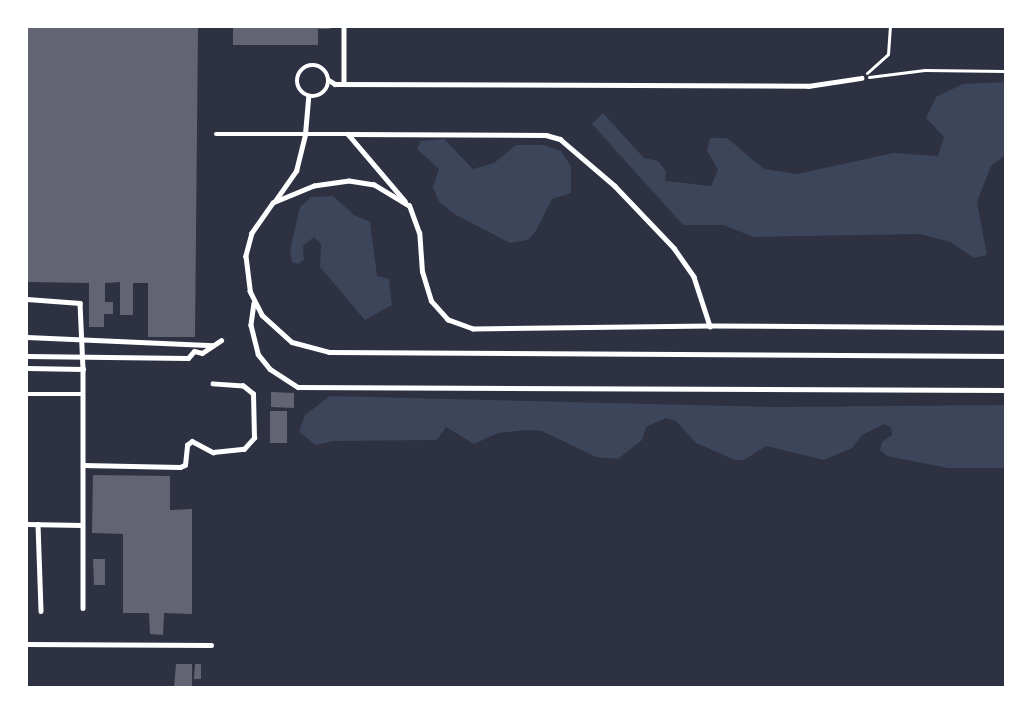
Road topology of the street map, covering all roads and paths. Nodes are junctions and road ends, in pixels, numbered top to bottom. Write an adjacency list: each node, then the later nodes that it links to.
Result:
1 (344, 27): 6 (lane)
2 (890, 27): 4 (path)
3 (1005, 71): 4 (path)
4 (861, 78): 6 (lane)
5 (328, 80): 6 (lane); 7 (lane); 7 (lane)
6 (344, 84)
7 (308, 96): 9 (lane)
8 (216, 134): 9 (lane)
9 (305, 134): 10 (lane); 11 (lane)
10 (348, 134): 12 (lane); 15 (lane)
11 (273, 204): 12 (lane); 14 (lane)
12 (409, 207): 15 (lane)
13 (27, 299): 18 (lane)
14 (254, 303): 23 (lane); 27 (lane)
15 (710, 326): 16 (lane)
16 (1005, 328)
17 (27, 337): 18 (lane)
18 (82, 339): 20 (lane); 22 (lane)
19 (221, 340): 20 (street)
20 (213, 345): 22 (street)
21 (27, 356): 22 (street)
22 (83, 356): 25 (lane)
23 (1005, 356)
24 (27, 368): 25 (lane)
25 (83, 369): 29 (lane)
26 (213, 384): 30 (lane)
27 (1005, 390)
28 (27, 394): 29 (lane)
29 (83, 394): 30 (lane)
30 (83, 465): 33 (lane)
31 (27, 524): 32 (lane)
32 (38, 524): 33 (lane); 35 (lane)
33 (82, 525): 34 (lane)
34 (83, 608)
35 (41, 611)
36 (27, 644): 37 (lane)
37 (211, 645)

